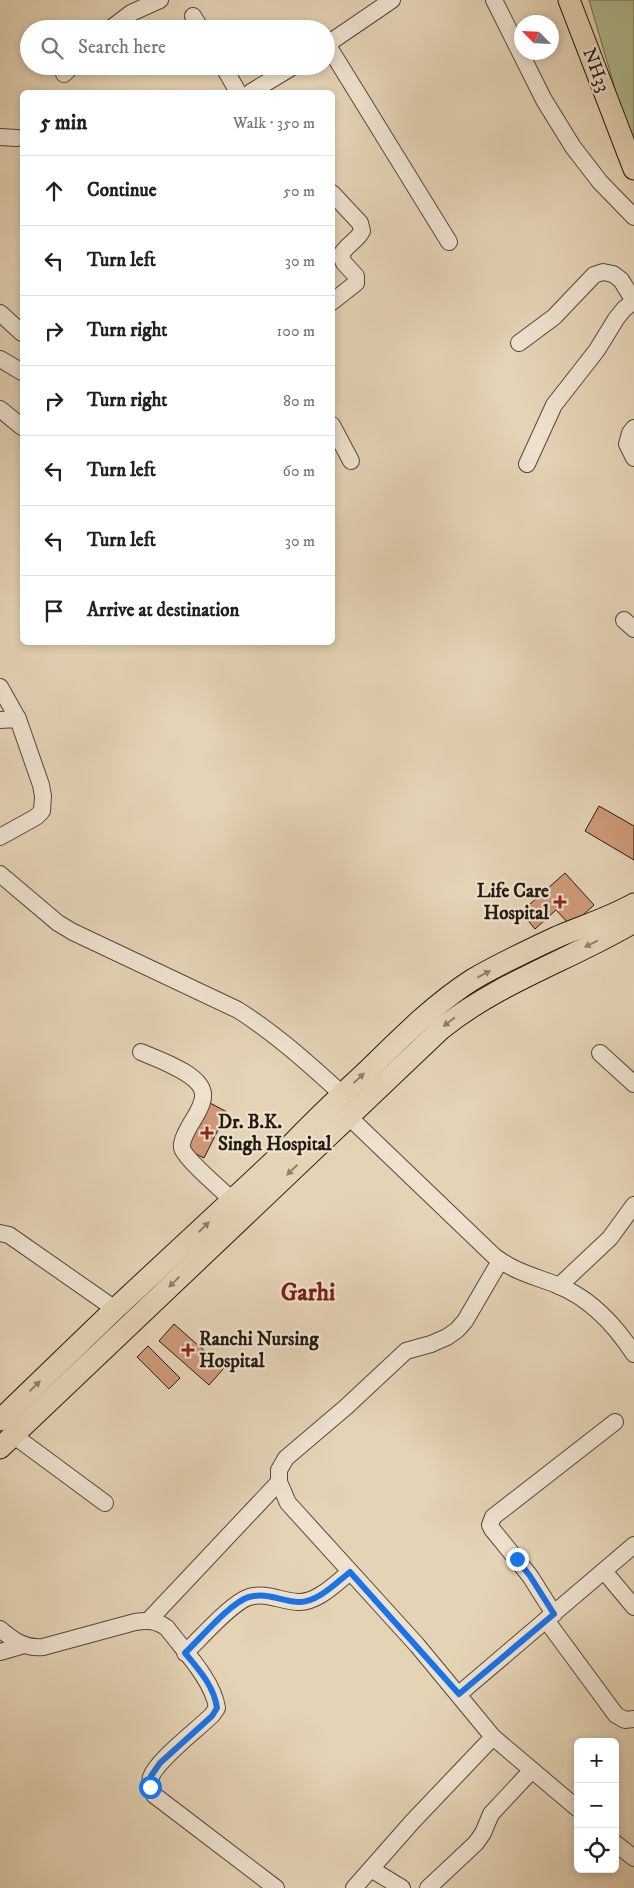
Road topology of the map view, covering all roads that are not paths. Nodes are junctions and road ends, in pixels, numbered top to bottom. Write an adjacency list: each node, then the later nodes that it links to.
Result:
1 (392, 0): 6 (street)
2 (494, 0): 16 (street)
3 (569, 0): 14 (main road, NH33)
4 (156, 1): 5 (street)
5 (122, 20)
6 (335, 39)
7 (335, 58): 17 (street)
8 (228, 75): 10 (street)
9 (279, 75): 11 (street)
10 (237, 90)
11 (254, 90)
12 (0, 137): 13 (street)
13 (17, 138)
14 (634, 169)
15 (335, 196): 18 (street)
16 (634, 217)
17 (449, 242)
18 (335, 300)
19 (634, 301): 22 (street); 31 (street)
20 (0, 313): 21 (street)
21 (20, 331)
22 (519, 343)
23 (0, 359): 24 (street)
24 (20, 371)
25 (0, 409): 26 (street)
26 (20, 425)
27 (634, 428): 29 (street)
28 (335, 431): 30 (street)
29 (634, 458)
30 (351, 461)
31 (527, 464)
32 (0, 688): 33 (street)
33 (18, 719): 34 (street); 35 (street)
34 (0, 720)
35 (0, 837)
36 (0, 874): 42 (street)
37 (634, 904): 42 (main road, one-way to 37)
38 (634, 922): 43 (main road, one-way to 43)
39 (141, 1052): 44 (street)
40 (600, 1053): 41 (street)
41 (634, 1084)
42 (342, 1094): 44 (main road)
43 (348, 1116): 47 (street); 52 (main road, one-way to 52)
44 (232, 1200): 49 (main road, one-way to 44)
45 (634, 1204): 48 (street)
46 (0, 1234): 49 (street)
47 (500, 1261): 48 (street); 53 (street)
48 (559, 1286): 50 (street)
49 (115, 1309): 52 (main road, one-way to 49)
50 (634, 1354)
51 (615, 1422): 59 (street)
52 (4, 1434): 54 (street)
53 (279, 1482): 57 (street); 60 (street)
54 (105, 1503)
55 (634, 1545): 56 (street)
56 (604, 1571): 58 (street); 59 (street)
57 (350, 1572): 64 (street); 65 (street)
58 (634, 1607)
59 (550, 1617): 65 (street); 66 (street)
60 (149, 1620): 62 (street); 64 (street)
61 (0, 1629): 62 (street)
62 (24, 1645): 63 (street)
63 (0, 1652)
64 (185, 1653): 73 (street)
65 (459, 1694): 67 (street)
66 (634, 1719)
67 (494, 1737): 68 (street); 72 (street)
68 (532, 1770): 69 (street); 76 (street)
69 (574, 1806)
70 (619, 1846): 71 (street)
71 (634, 1858)
72 (371, 1869): 74 (street); 75 (street)
73 (276, 1888)
74 (354, 1888)
75 (402, 1888)
76 (428, 1888)

